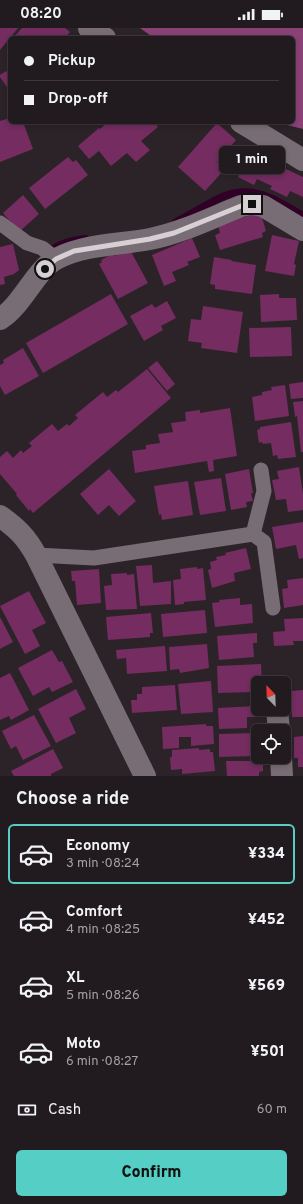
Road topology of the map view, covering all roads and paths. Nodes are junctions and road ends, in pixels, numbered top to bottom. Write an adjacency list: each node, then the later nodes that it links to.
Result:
1 (89, 28): 2 (street)
2 (102, 36)
3 (244, 124): 4 (street)
4 (303, 160)
5 (0, 223): 7 (lane)
6 (303, 230): 7 (street)
7 (50, 254): 8 (street)
8 (0, 319)
9 (261, 470): 11 (lane)
10 (0, 516): 12 (street)
11 (253, 534): 12 (lane); 13 (lane)
12 (36, 555): 15 (street)
13 (273, 608)
14 (281, 764): 16 (street)
15 (145, 776)
16 (282, 776)

